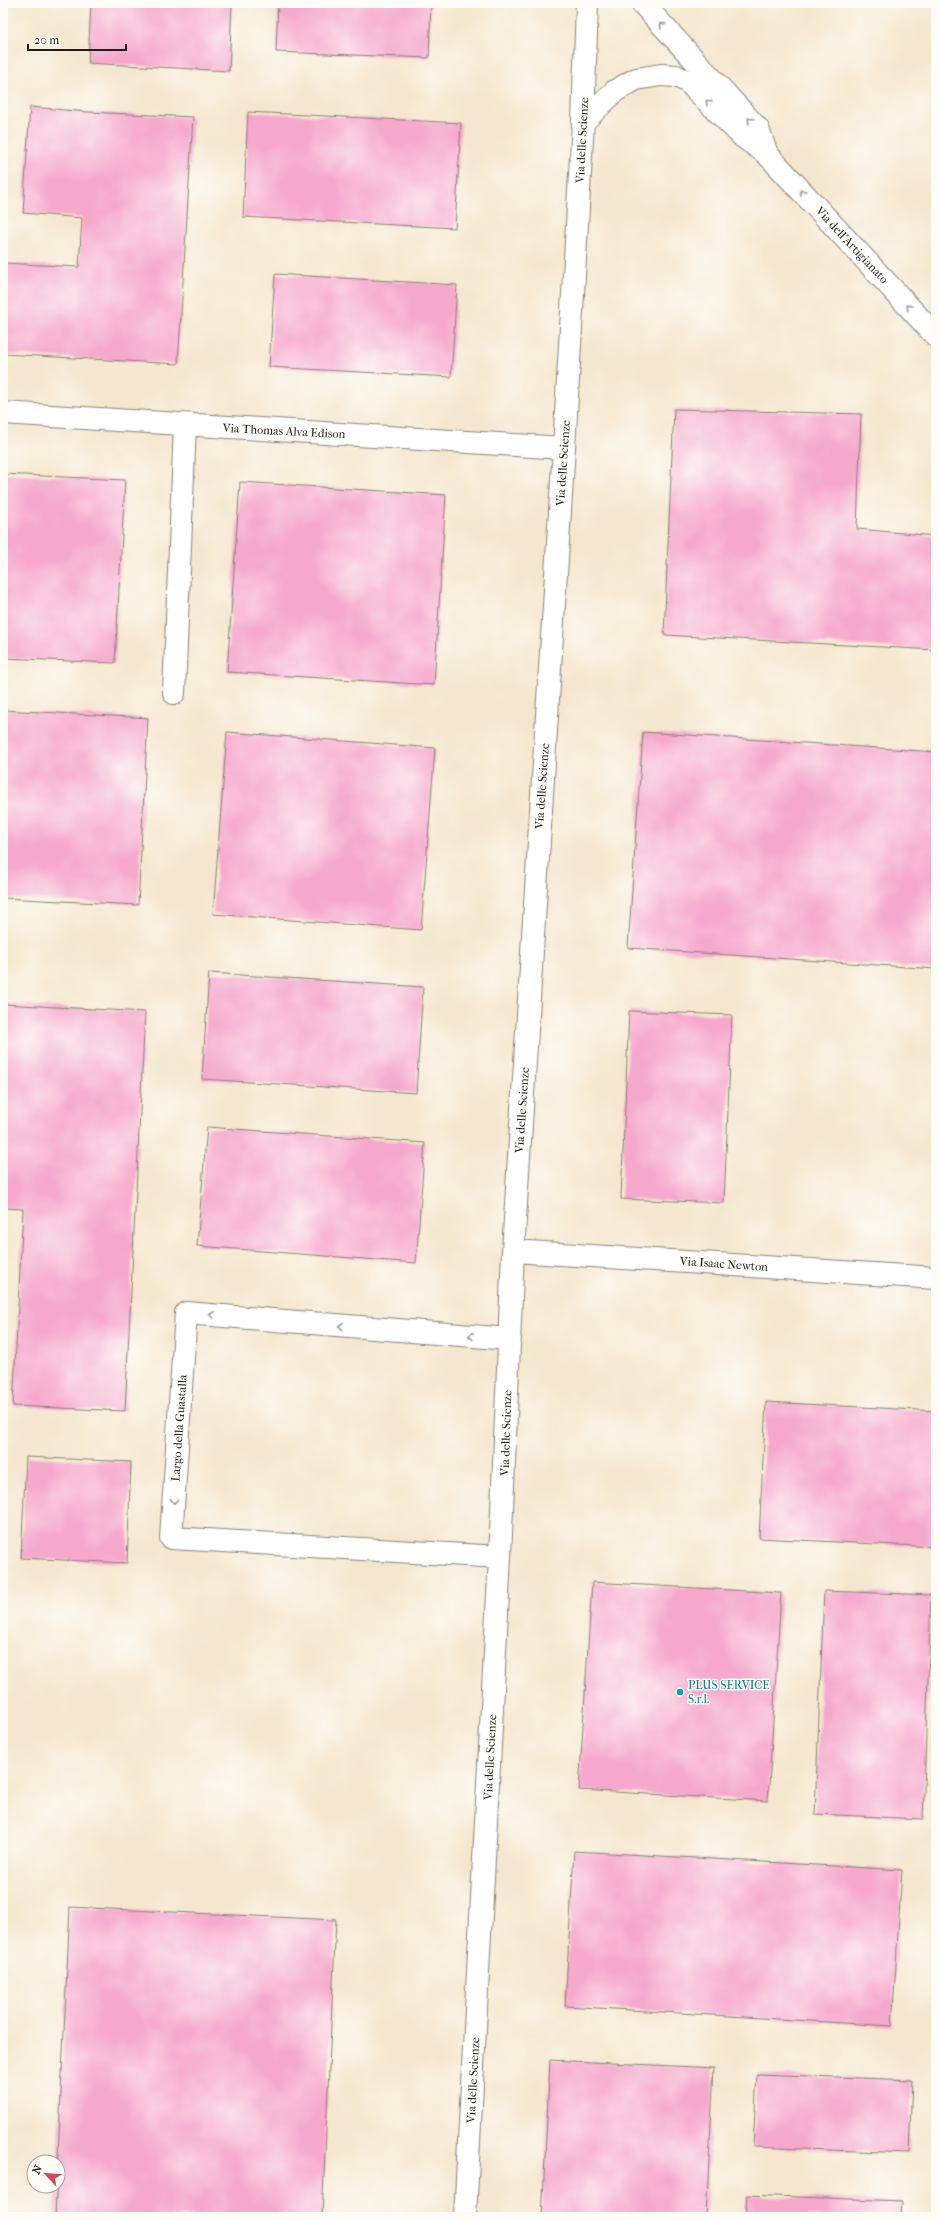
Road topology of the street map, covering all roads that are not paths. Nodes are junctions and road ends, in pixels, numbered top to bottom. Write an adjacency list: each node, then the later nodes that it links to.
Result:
1 (587, 3): 3 (street, Via delle Scienze)
2 (642, 3): 4 (street, Via dell'Artigianato, one-way to 2)
3 (583, 122): 4 (street, Via dell'Artigianato, one-way to 3); 8 (street, Via delle Scienze)
4 (767, 154): 5 (street, Via dell'Artigianato, one-way to 4)
5 (936, 336)
6 (3, 414): 7 (street, Via Thomas Alva Edison)
7 (185, 425): 8 (street, Via Thomas Alva Edison); 9 (street)
8 (564, 448): 10 (street, Via delle Scienze)
9 (174, 693)
10 (513, 1251): 11 (street, Via Isaac Newton); 12 (street, Via delle Scienze)
11 (936, 1278)
12 (510, 1339): 13 (street, Via delle Scienze); 13 (street, Largo della Guastalla, one-way to 13)
13 (500, 1557): 14 (street, Via delle Scienze)
14 (465, 2217)

